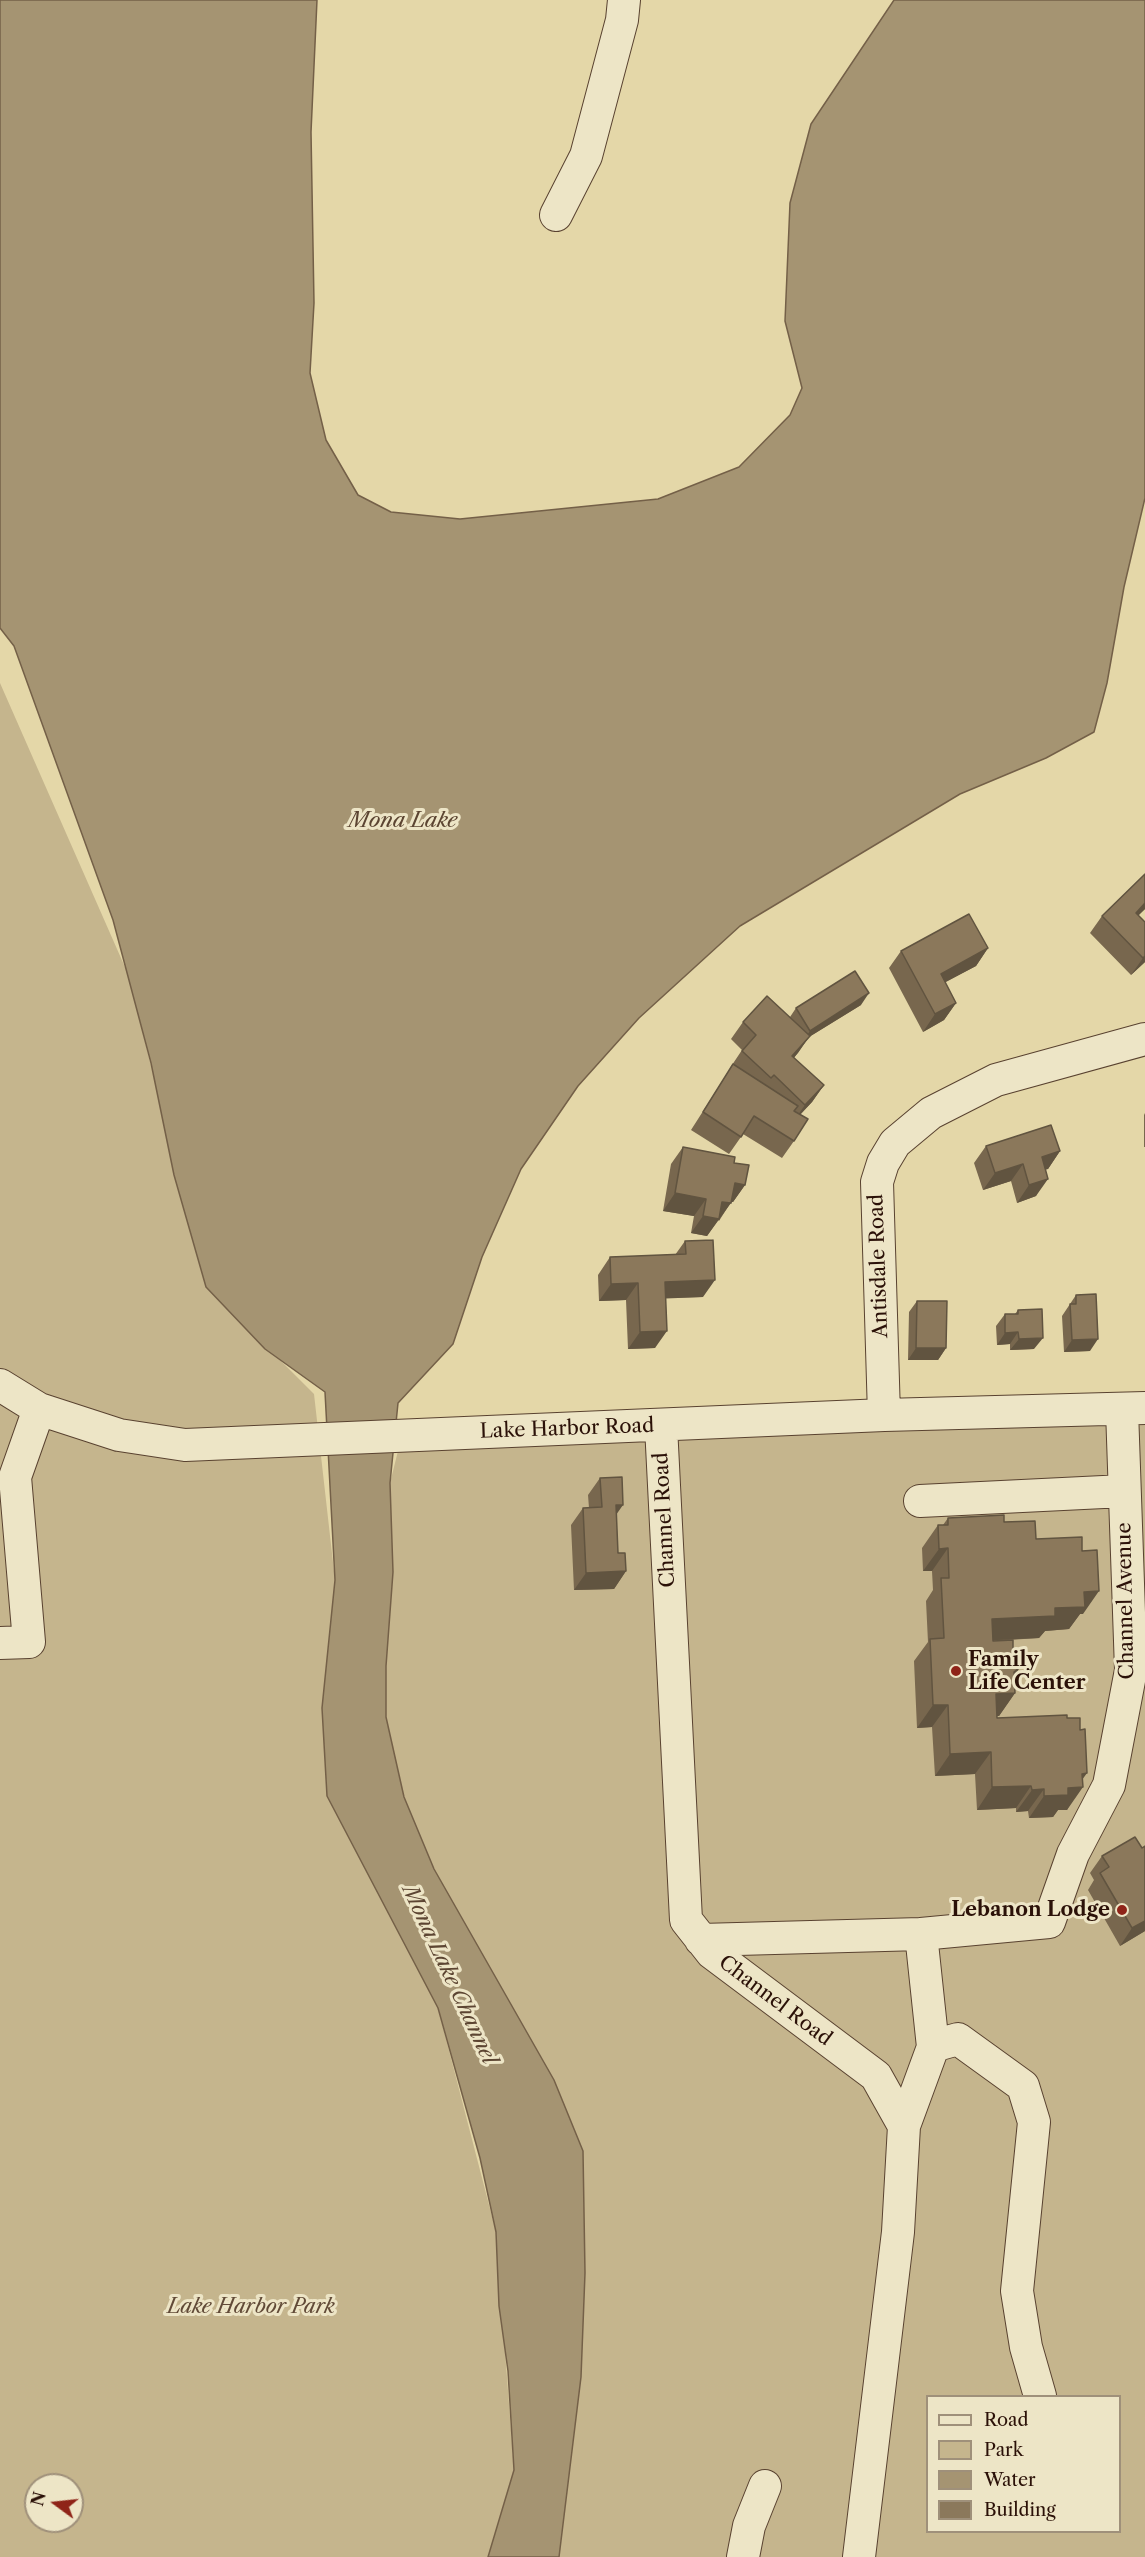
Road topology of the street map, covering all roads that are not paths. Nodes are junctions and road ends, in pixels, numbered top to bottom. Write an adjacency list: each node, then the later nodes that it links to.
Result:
1 (624, 0): 2 (street)
2 (556, 215)
3 (1145, 1039): 7 (street, Antisdale Road)
4 (0, 1385): 5 (street, Lake Harbor Road)
5 (39, 1409): 8 (street, Lake Harbor Road); 10 (street)
6 (1134, 1409): 7 (street, Lake Harbor Road); 9 (street, Channel Avenue)
7 (884, 1415): 8 (street, Lake Harbor Road)
8 (661, 1426): 15 (street, Channel Road)
9 (1124, 1491): 11 (street); 12 (street, Channel Avenue)
10 (8, 1500): 13 (street)
11 (920, 1501)
12 (1135, 1539): 14 (street, Channel Avenue)
13 (0, 1643)
14 (921, 1934): 15 (street); 16 (street)
15 (701, 1940): 17 (street, Channel Road)
16 (933, 2046): 17 (street); 18 (street)
17 (904, 2126): 21 (street)
18 (1039, 2395)
19 (765, 2486): 20 (street)
20 (743, 2557)
21 (859, 2557)

